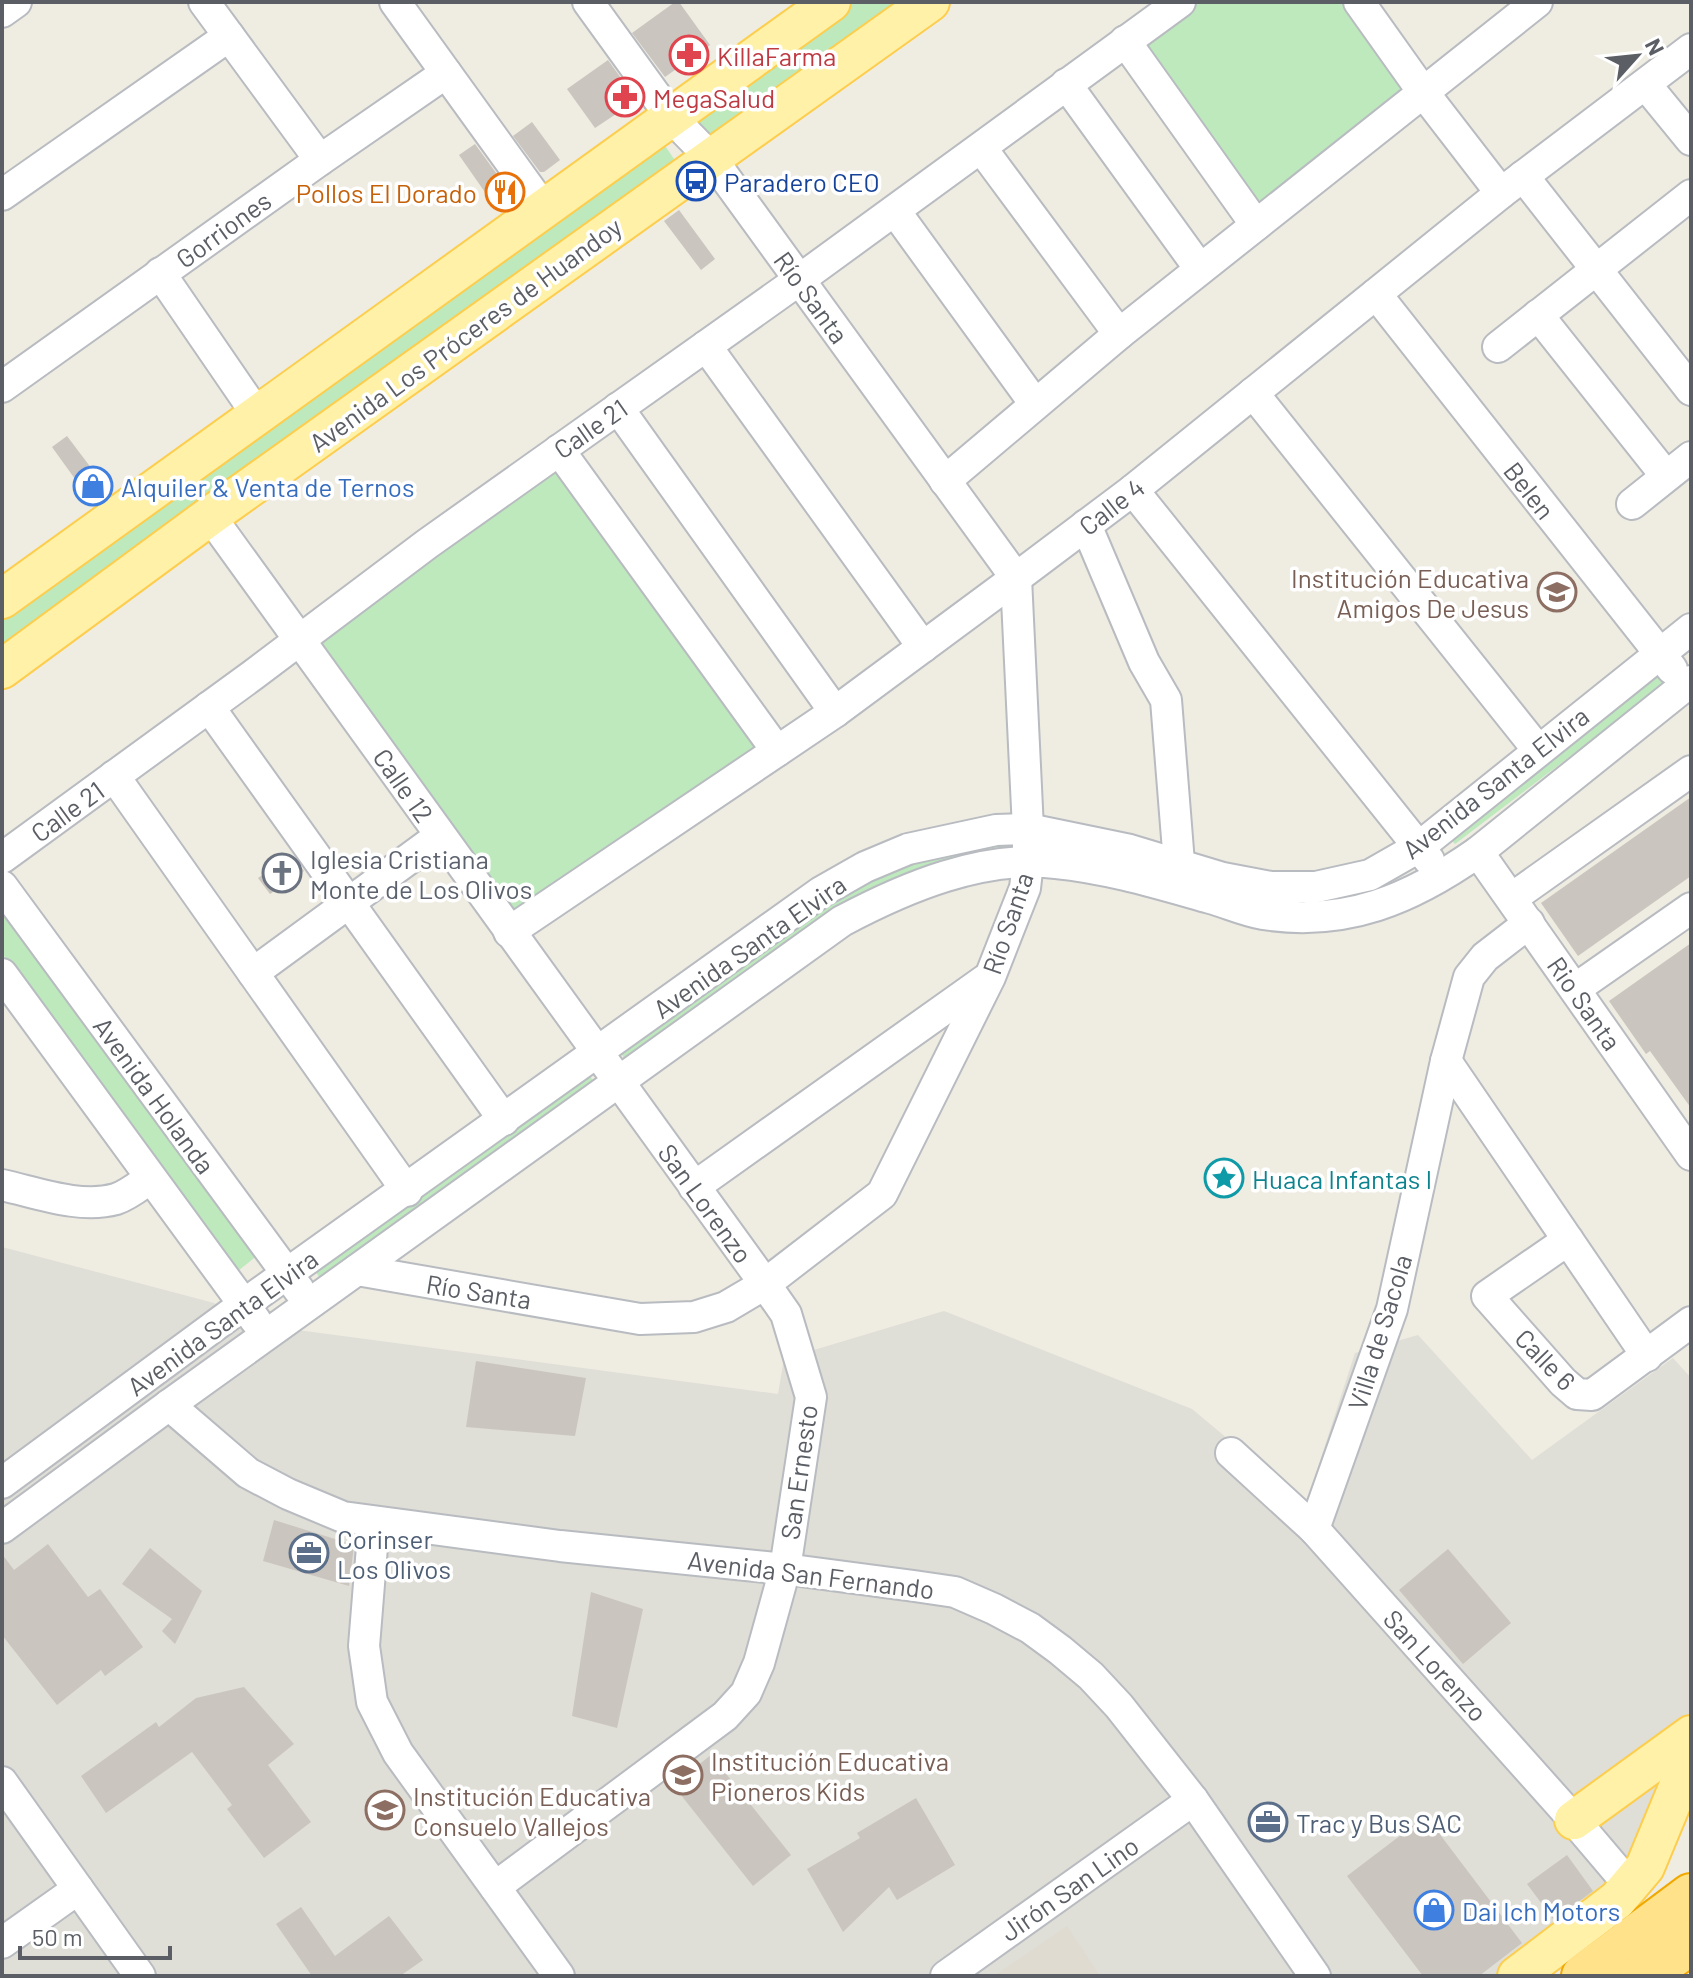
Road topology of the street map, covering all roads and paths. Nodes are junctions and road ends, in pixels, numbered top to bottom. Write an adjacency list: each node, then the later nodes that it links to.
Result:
1 (16, 2): 10 (street)
2 (204, 2): 11 (street)
3 (395, 2): 14 (street)
4 (588, 2): 18 (street, Río Santa)
5 (831, 2): 18 (main road, Avenida Los Próceres de Huandoy)
6 (930, 2): 21 (main road, Avenida Los Próceres de Huandoy)
7 (1180, 2): 12 (street, Calle 21)
8 (1359, 2): 17 (street)
9 (1520, 7): 17 (street)
10 (2, 12)
11 (229, 36): 22 (street); 24 (street)
12 (1125, 41): 15 (street, Calle 21); 28 (street)
13 (1691, 49): 16 (street, Calle 4)
14 (446, 73): 22 (street, Gorriones); 26 (street)
15 (1066, 84): 20 (street, Calle 21); 29 (street)
16 (1646, 85): 19 (street); 23 (street, Calle 4)
17 (1423, 92): 23 (street); 28 (street)
18 (672, 118): 21 (street, Río Santa); 26 (main road, Avenida Los Próceres de Huandoy)
19 (1690, 138)
20 (982, 149): 27 (street, Calle 21); 35 (street)
21 (711, 158): 32 (street, Río Santa); 50 (main road, Avenida Los Próceres de Huandoy)
22 (320, 160): 31 (street, Gorriones)
23 (1512, 184): 30 (street); 33 (street, Calle 4)
24 (2, 195)
25 (1691, 195): 30 (street)
26 (545, 210): 43 (main road, Avenida Los Próceres de Huandoy)
27 (895, 211): 32 (street, Calle 21); 41 (street)
28 (1256, 225): 29 (street)
29 (1200, 269): 35 (street)
30 (1596, 269): 34 (street); 39 (street)
31 (160, 273): 38 (street, Gorriones); 43 (street)
32 (799, 280): 36 (street, Calle 21); 47 (street, Río Santa)
33 (1376, 294): 40 (street, Calle 4); 57 (street, Belen)
34 (1538, 315): 37 (street); 46 (street)
35 (1119, 334): 41 (street)
36 (706, 346): 42 (street, Calle 21); 56 (street)
37 (1498, 347)
38 (2, 387)
39 (1691, 390)
40 (1253, 393): 48 (street, Calle 4); 62 (street)
41 (1035, 404): 47 (street)
42 (618, 408): 44 (street, Calle 21); 61 (street)
43 (256, 413): 53 (main road, Avenida Los Próceres de Huandoy)
44 (559, 450): 55 (street, Calle 21); 63 (street)
45 (1691, 457): 46 (street)
46 (1666, 476): 49 (street)
47 (945, 481): 52 (street, Río Santa)
48 (1133, 490): 51 (street, Calle 4); 68 (street)
49 (1632, 504)
50 (210, 516): 55 (street, Calle 12); 58 (main road, Avenida Los Próceres de Huandoy)
51 (1086, 525): 52 (street, Calle 4); 72 (street)
52 (1016, 578): 56 (street, Calle 4); 66 (street, Río Santa)
53 (2, 599)
54 (1691, 629): 57 (street, Avenida Santa Elvira)
55 (300, 639): 60 (street, Calle 21); 67 (street, Calle 12)
56 (923, 647): 61 (street, Calle 4)
57 (1659, 653): 59 (street, Belen); 62 (street, Avenida Santa Elvira)
58 (2, 669)
59 (1688, 684): 69 (street, Avenida Santa Elvira)
60 (209, 707): 65 (street, Calle 21); 76 (street)
61 (835, 712): 63 (street, Calle 4)
62 (1538, 750): 68 (street, Avenida Santa Elvira)
63 (777, 751): 79 (street, Calle 4)
64 (1691, 771): 75 (street)
65 (114, 776): 70 (street, Calle 21); 80 (street)
66 (1028, 829): 71 (street, Río Santa); 72 (street, Avenida Santa Elvira); 84 (street, Avenida Santa Elvira)
67 (440, 836): 76 (street); 79 (street, Calle 12)
68 (1419, 847): 72 (street, Avenida Santa Elvira); 73 (street)
69 (1478, 852): 73 (street, Avenida Santa Elvira); 75 (street, Rio Santa)
70 (2, 858)
71 (1028, 862): 73 (street, Avenida Santa Elvira); 82 (street, Río Santa); 86 (street, Avenida Santa Elvira)
72 (1179, 863)
73 (1443, 877)
74 (2, 886): 95 (street, Avenida Holanda)
75 (1512, 898): 78 (street, Rio Santa)
76 (349, 903): 80 (street); 87 (street)
77 (1691, 908): 83 (street)
78 (1529, 923): 83 (street, Rio Santa); 85 (street, Villa de Sacola)
79 (509, 932): 84 (street, Calle 12)
80 (253, 973): 92 (street)
81 (2, 974): 89 (street, Avenida Holanda)
82 (990, 977): 91 (street); 96 (street, Río Santa)
83 (1575, 989): 88 (street, Rio Santa)
84 (597, 1053): 86 (street, San Lorenzo); 87 (street, Avenida Santa Elvira)
85 (1446, 1061): 93 (street); 108 (street, Villa de Sacola)
86 (619, 1083): 91 (street, San Lorenzo); 94 (street, Avenida Santa Elvira)
87 (504, 1120): 92 (street, Avenida Santa Elvira)
88 (1691, 1155)
89 (149, 1179): 90 (street); 98 (street, Avenida Holanda)
90 (2, 1185)
91 (694, 1187): 96 (street, San Lorenzo)
92 (407, 1191): 95 (street, Avenida Santa Elvira)
93 (1568, 1240): 101 (street); 101 (street, Calle 6)
94 (357, 1270): 96 (street, Río Santa); 97 (street, Avenida Santa Elvira)
95 (287, 1275): 97 (street, Avenida Holanda); 98 (street, Avenida Santa Elvira)
96 (765, 1284): 102 (street, San Lorenzo)
97 (309, 1304): 100 (street, Avenida Santa Elvira)
98 (243, 1305): 100 (street, Avenida Holanda); 105 (street, Avenida Santa Elvira)
99 (1691, 1322): 101 (street, Calle 6)
100 (266, 1335): 103 (street, Avenida Santa Elvira)
101 (1647, 1356)
102 (800, 1361): 109 (street, San Ernesto)
103 (169, 1405): 106 (street, Avenida San Fernando); 107 (street, Avenida Santa Elvira)
104 (1231, 1453): 108 (street, San Lorenzo)
105 (2, 1483)
106 (374, 1522): 109 (street, Avenida San Fernando); 116 (street)
107 (2, 1528)
108 (1314, 1529): 114 (street, San Lorenzo)
109 (785, 1569): 113 (street, Avenida San Fernando); 116 (street, San Ernesto)
110 (1691, 1735): 114 (main road)
111 (1691, 1756): 115 (main road)
112 (2, 1782): 117 (street)
113 (1193, 1800): 123 (street, Jirón San Lino); 124 (street, Avenida San Fernando)
114 (1574, 1820): 115 (street, San Lorenzo)
115 (1630, 1886): 125 (main road)
116 (495, 1887): 122 (street)
117 (78, 1889): 120 (street); 121 (street)
118 (1691, 1896): 126 (highway)
119 (1691, 1942): 127 (highway)
120 (2, 1943)
121 (140, 1976)
122 (559, 1976)
123 (946, 1976)
124 (1315, 1976)
125 (1517, 1976)
126 (1584, 1976)
127 (1642, 1976)

